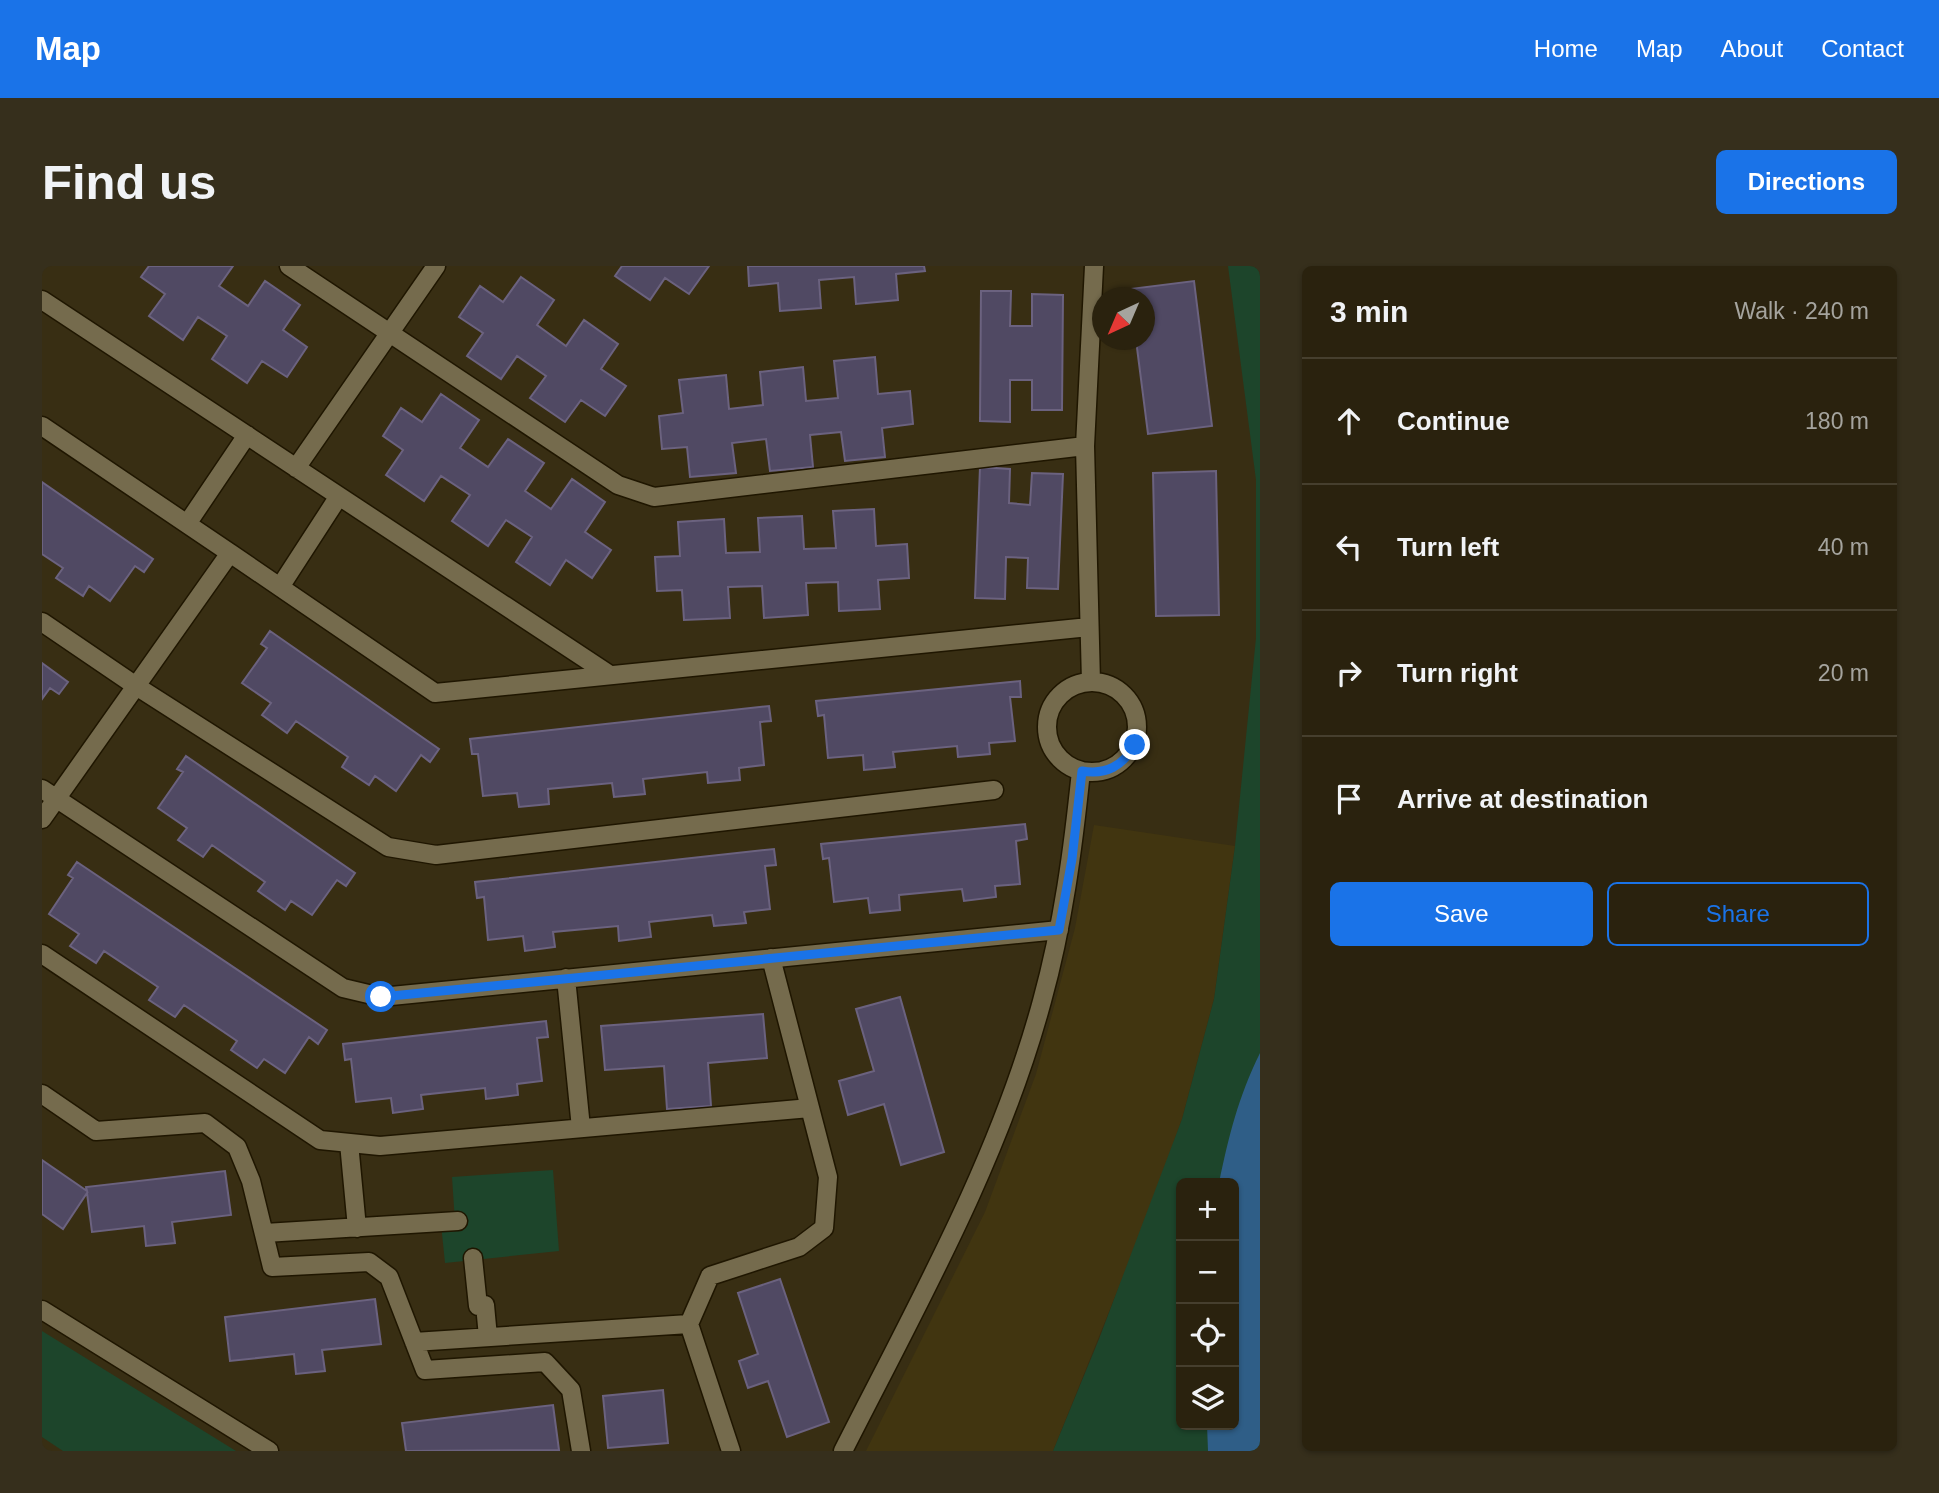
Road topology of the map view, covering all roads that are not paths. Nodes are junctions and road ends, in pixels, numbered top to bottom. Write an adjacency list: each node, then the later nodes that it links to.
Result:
1 (289, 266): 5 (street)
2 (436, 266): 5 (street)
3 (1094, 266): 8 (street)
4 (42, 300): 7 (street)
5 (390, 333): 8 (street); 9 (street)
6 (42, 426): 11 (street)
7 (247, 435): 9 (street); 11 (street)
8 (1085, 446): 15 (street)
9 (296, 468): 10 (street)
10 (339, 496): 13 (street); 16 (street)
11 (187, 524): 12 (street)
12 (230, 553): 13 (street); 18 (street)
13 (280, 587): 16 (street)
14 (42, 622): 18 (street)
15 (1089, 627): 16 (street); 17 (street)
16 (610, 675)
17 (1091, 682): 19 (street); 19 (street)
18 (136, 686): 20 (street); 21 (street)
19 (1082, 771): 23 (street)
20 (994, 790)
21 (49, 794): 22 (street); 26 (street)
22 (42, 819)
23 (1059, 930): 25 (street); 42 (street)
24 (42, 954): 30 (street)
25 (771, 958): 26 (street); 28 (street)
26 (566, 978): 29 (street)
27 (42, 1094): 33 (street)
28 (810, 1108): 29 (street); 36 (street)
29 (582, 1128): 30 (street)
30 (349, 1143): 32 (street)
31 (458, 1220): 32 (street)
32 (357, 1228): 33 (street)
33 (265, 1233): 38 (street)
34 (473, 1258): 37 (street)
35 (42, 1310): 39 (street)
36 (689, 1324): 37 (street); 41 (street)
37 (488, 1337): 38 (street)
38 (414, 1342): 40 (street)
39 (269, 1451)
40 (581, 1451)
41 (731, 1451)
42 (843, 1451)

